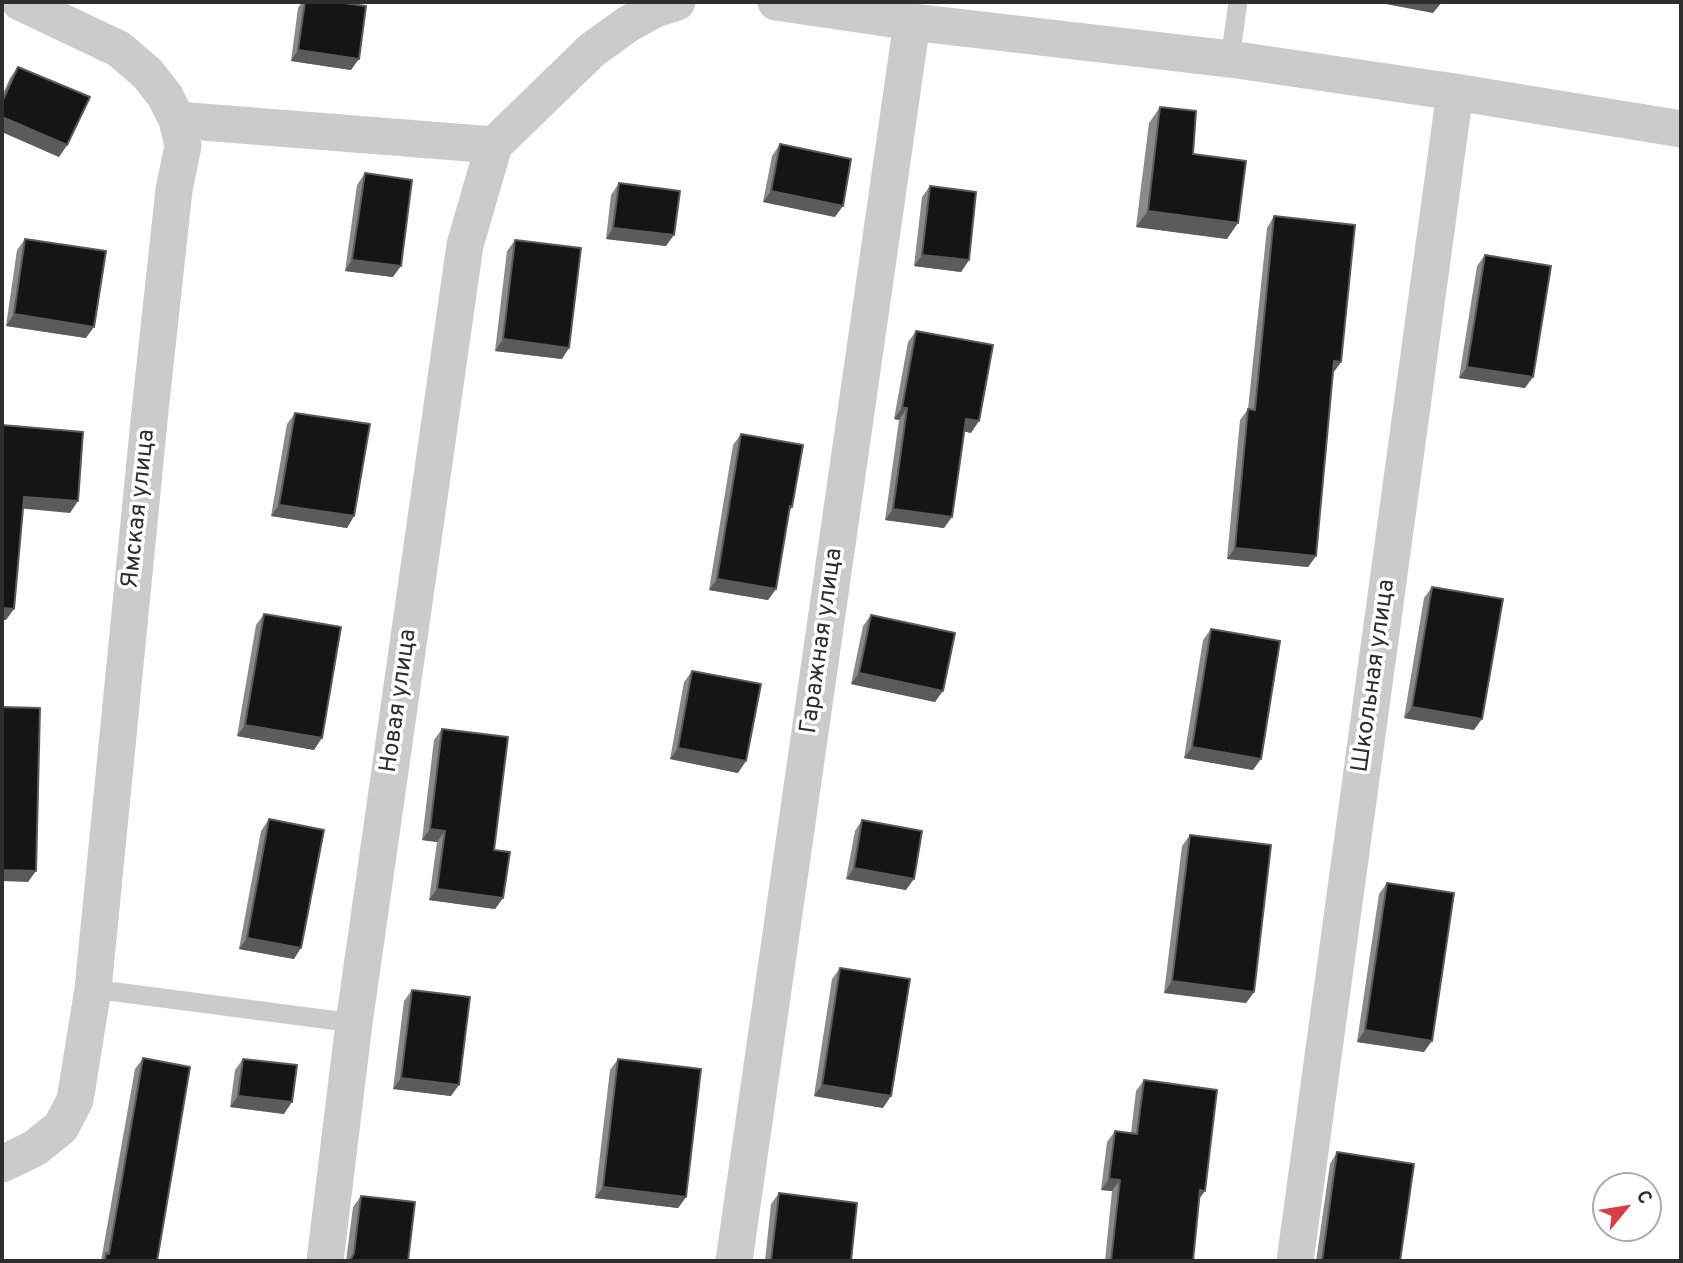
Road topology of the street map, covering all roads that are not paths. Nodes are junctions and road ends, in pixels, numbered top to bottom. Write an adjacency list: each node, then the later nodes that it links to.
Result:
1 (20, 2): 8 (street, Ямская улица)
2 (677, 2): 10 (street)
3 (776, 2): 5 (street)
4 (1238, 2): 6 (lane)
5 (912, 12): 6 (street); 15 (street, Гаражная улица)
6 (1230, 59): 7 (street)
7 (1455, 92): 9 (street); 16 (street, Школьная улица)
8 (177, 120): 10 (street); 11 (street, Ямская улица)
9 (1681, 129)
10 (494, 145): 12 (street, Новая улица)
11 (93, 989): 12 (lane); 13 (street, Ямская улица)
12 (354, 1023): 14 (street, Новая улица)
13 (2, 1164)
14 (325, 1261)
15 (734, 1261)
16 (1295, 1261)

